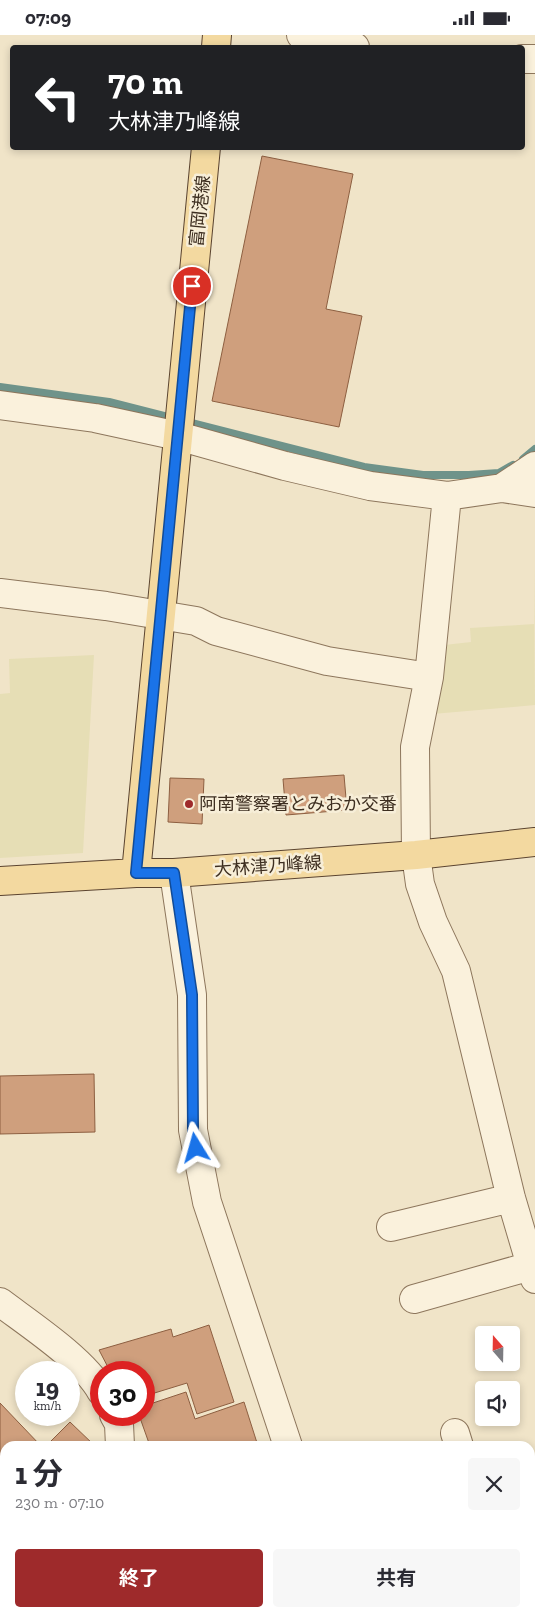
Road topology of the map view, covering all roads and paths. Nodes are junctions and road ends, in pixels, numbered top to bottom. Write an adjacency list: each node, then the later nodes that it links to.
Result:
1 (301, 35): 2 (street)
2 (346, 45)
3 (206, 150): 5 (main road, 富岡港線)
4 (0, 405): 5 (street)
5 (178, 433): 9 (street); 11 (main road, 富岡港線)
6 (535, 466): 7 (street)
7 (502, 488): 8 (street); 9 (street)
8 (535, 493)
9 (447, 495): 12 (street)
10 (0, 593): 11 (street)
11 (161, 615): 12 (street); 15 (main road, 富岡港線)
12 (429, 677): 14 (street)
13 (535, 842): 14 (main road, 大林津乃峰線)
14 (416, 855): 16 (main road, 大林津乃峰線); 18 (street)
15 (136, 873): 16 (main road, 大林津乃峰線); 17 (main road, 大林津乃峰線)
16 (174, 873): 26 (street)
17 (0, 881)
18 (511, 1198): 19 (street); 20 (street)
19 (390, 1227)
20 (533, 1272): 21 (street)
21 (414, 1299)
22 (0, 1302): 23 (street)
23 (90, 1375)
24 (119, 1426): 25 (street)
25 (120, 1441)
26 (286, 1441)

